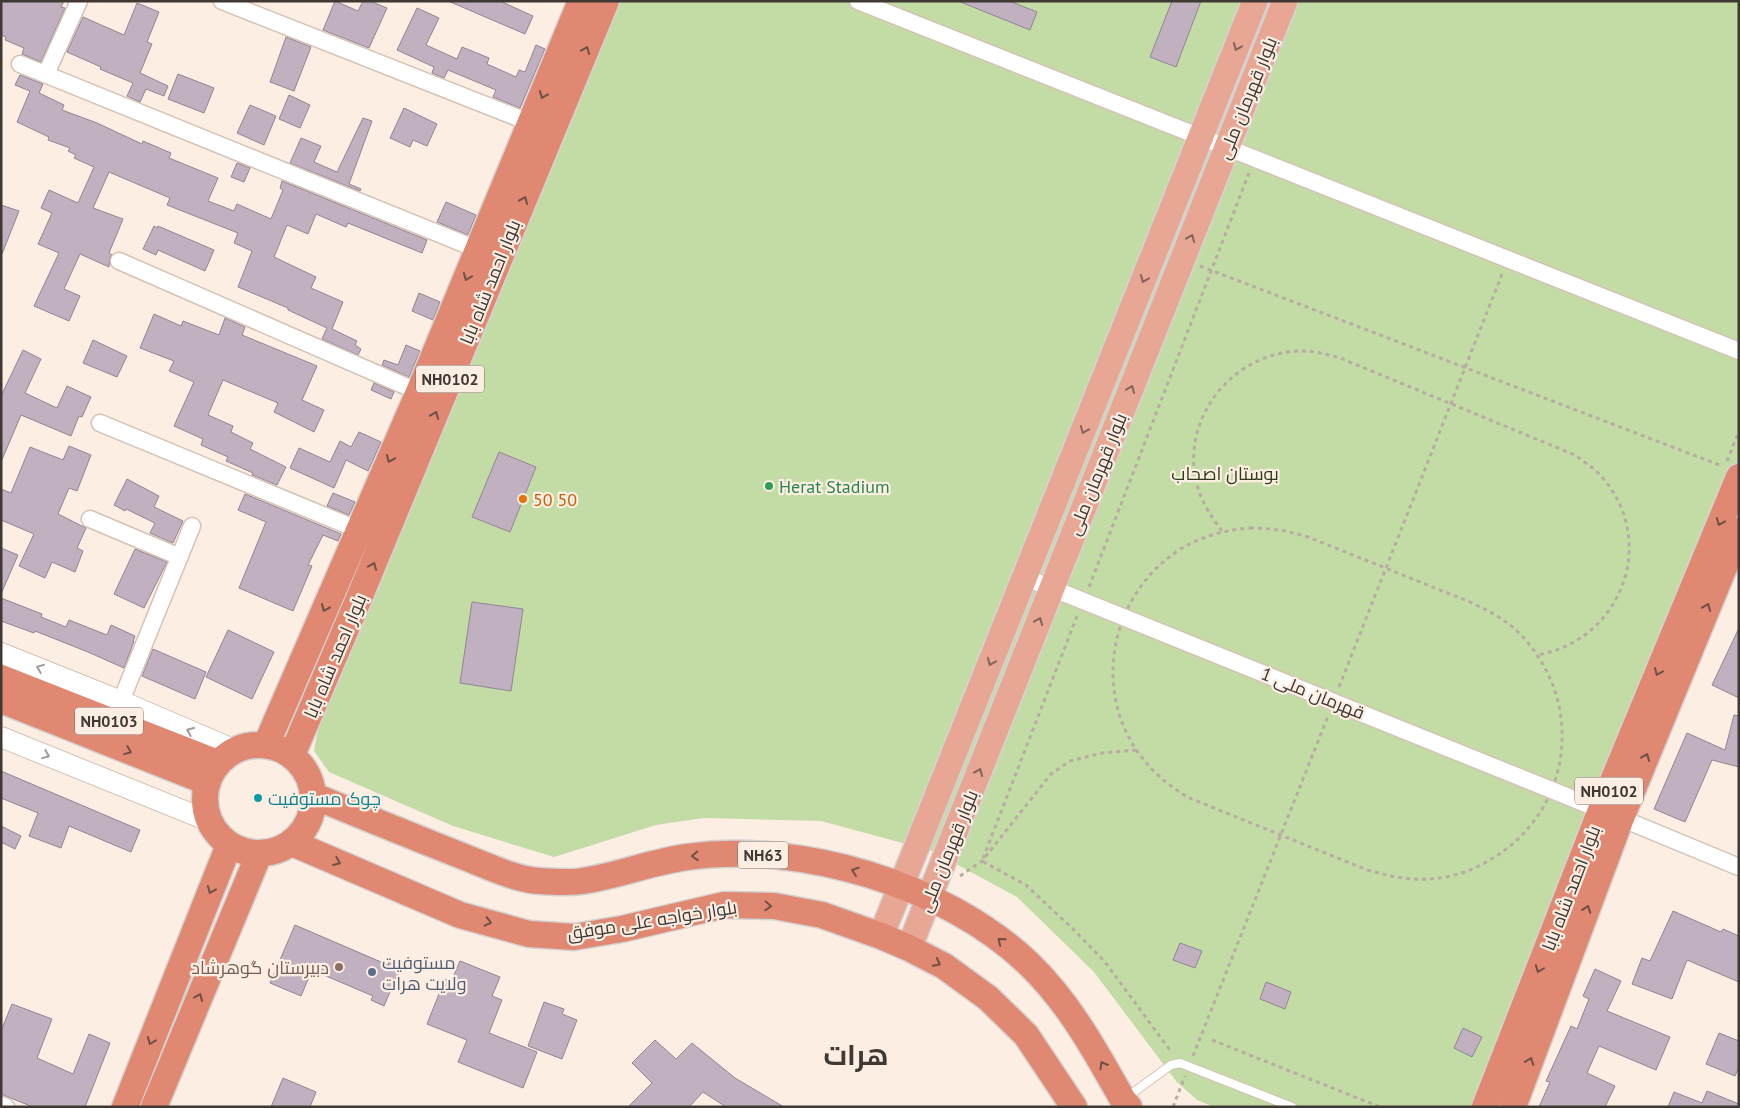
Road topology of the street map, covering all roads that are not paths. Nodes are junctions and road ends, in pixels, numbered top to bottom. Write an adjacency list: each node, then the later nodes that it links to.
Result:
1 (79, 1): 9 (street)
2 (222, 1): 10 (street)
3 (581, 1): 10 (highway, بلوار احمد شاه بابا / NH0102, one-way to 10)
4 (606, 1): 32 (highway, بلوار احمد شاه بابا / NH0102, one-way to 4)
5 (858, 1): 11 (street)
6 (1255, 1): 11 (main road, one-way to 11)
7 (1285, 1): 12 (main road, بلوار قهرمان ملی)
8 (20, 64): 9 (street)
9 (46, 74): 13 (street)
10 (531, 123): 13 (highway, بلوار احمد شاه بابا / NH0102)
11 (1200, 137): 12 (street); 24 (main road, one-way to 24)
12 (1227, 148): 15 (street); 25 (main road, بلوار قهرمان ملی, one-way to 12)
13 (479, 250): 16 (highway, بلوار احمد شاه بابا / NH0102, one-way to 16)
14 (119, 261): 16 (street)
15 (1739, 351)
16 (419, 392): 21 (highway, بلوار احمد شاه بابا / NH0102, one-way to 21)
17 (100, 423): 21 (street)
18 (1731, 472): 35 (highway, بلوار احمد شاه بابا / NH0102, one-way to 35)
19 (90, 519): 23 (street)
20 (192, 526): 23 (street)
21 (359, 530): 31 (highway, بلوار احمد شاه بابا / NH0102, one-way to 31)
22 (1739, 531): 35 (highway, بلوار احمد شاه بابا / NH0102, one-way to 22)
23 (180, 557): 29 (street)
24 (1024, 578): 25 (street, قهرمان ملی 1); 41 (main road, one-way to 41)
25 (1052, 588): 35 (street, قهرمان ملی 1); 42 (main road, بلوار قهرمان ملی, one-way to 25)
26 (1, 653): 29 (street, one-way to 26)
27 (1, 678): 33 (highway, NH0103)
28 (1, 700): 33 (highway, NH0103, one-way to 33)
29 (121, 701): 33 (street, one-way to 29)
30 (1, 737): 36 (street, one-way to 36)
31 (266, 745): 32 (highway); 33 (highway)
32 (292, 755): 34 (highway)
33 (220, 765): 36 (highway)
34 (314, 796): 37 (highway); 41 (highway, NH63, one-way to 34)
35 (1611, 814): 40 (street, قهرمان ملی 1); 52 (highway, بلوار احمد شاه بابا / NH0102, one-way to 52); 53 (highway, بلوار احمد شاه بابا / NH0102, one-way to 35)
36 (209, 821): 38 (highway)
37 (292, 843): 39 (highway); 43 (highway, بلوار خواجه علی موفق, one-way to 43)
38 (229, 845): 39 (highway); 48 (highway, one-way to 48)
39 (259, 854): 49 (highway, one-way to 39)
40 (1739, 867)
41 (901, 887): 42 (highway, NH63); 43 (main road)
42 (929, 899): 44 (main road, بلوار قهرمان ملی); 45 (highway, NH63, one-way to 42)
43 (881, 936): 44 (highway, بلوار خواجه علی موفق)
44 (910, 948): 50 (highway, بلوار خواجه علی موفق, one-way to 50)
45 (1126, 1103): 51 (lane)
46 (1, 1105): 47 (street)
47 (6, 1107)
48 (125, 1107)
49 (154, 1107)
50 (1074, 1107)
51 (1292, 1107)
52 (1485, 1107)
53 (1513, 1107)

